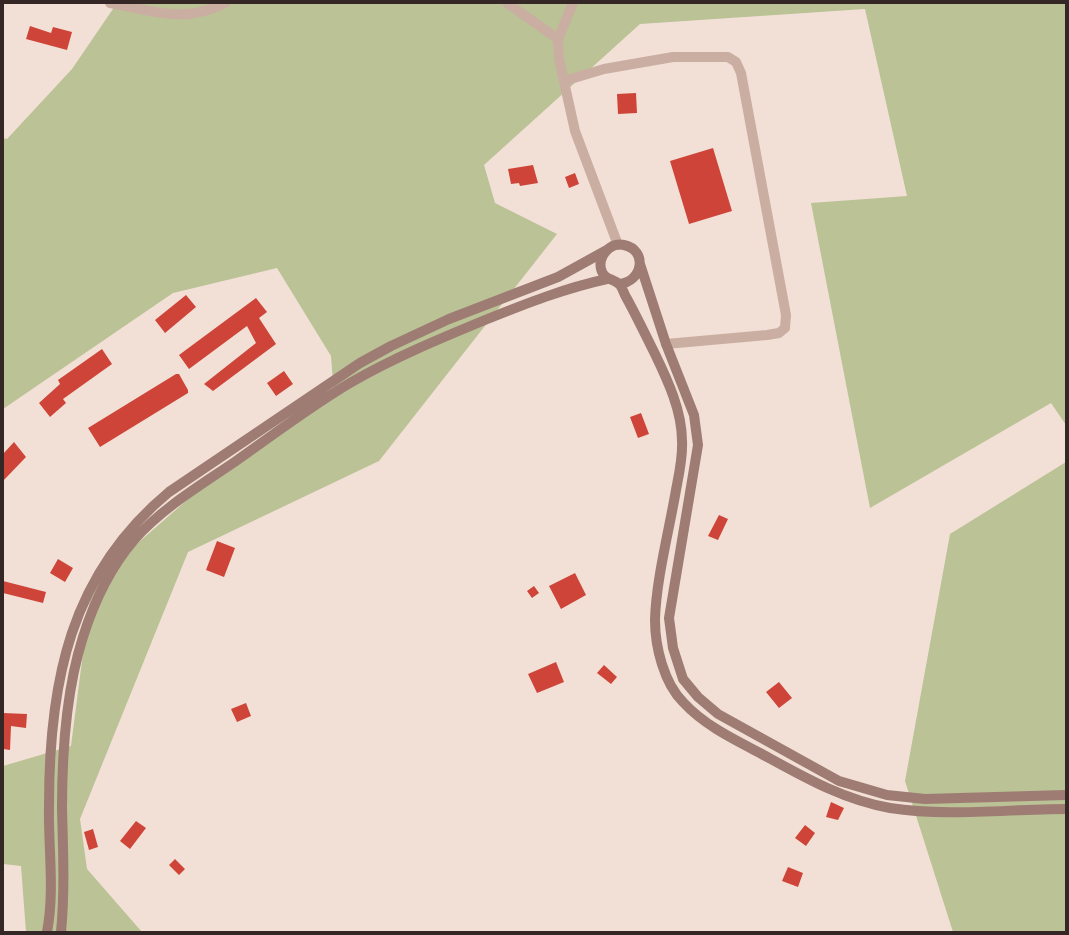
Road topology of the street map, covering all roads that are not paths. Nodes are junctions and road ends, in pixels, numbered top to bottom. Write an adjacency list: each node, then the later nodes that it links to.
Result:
1 (110, 3): 2 (street)
2 (225, 3)
3 (507, 3): 5 (street)
4 (573, 3): 5 (street)
5 (558, 40): 6 (street)
6 (564, 81): 7 (street); 12 (street)
7 (618, 245): 8 (street); 9 (street)
8 (607, 250): 10 (street); 15 (street)
9 (640, 264): 11 (street); 12 (street)
10 (607, 279): 11 (street); 16 (street)
11 (619, 284): 14 (street)
12 (666, 344): 13 (street)
13 (1066, 795)
14 (1066, 809)
15 (47, 932)
16 (61, 932)

